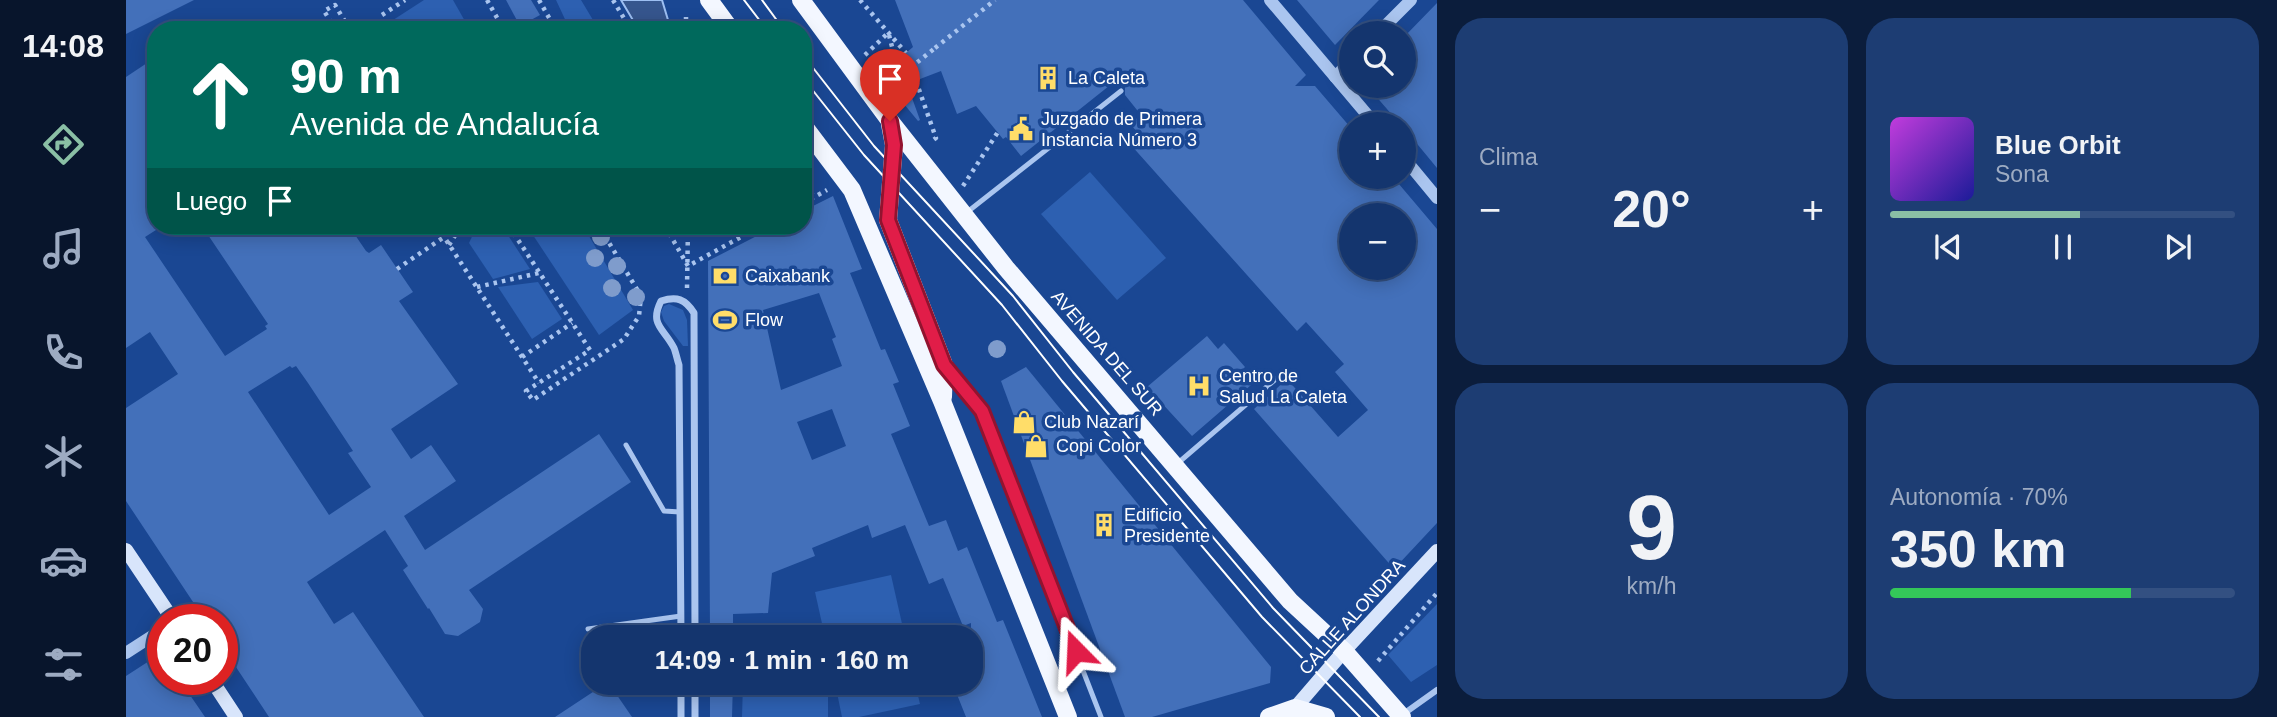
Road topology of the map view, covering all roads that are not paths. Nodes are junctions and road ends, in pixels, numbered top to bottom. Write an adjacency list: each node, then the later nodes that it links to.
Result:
1 (709, 0): 5 (main road)
2 (801, 0): 11 (main road, AVENIDA DEL SUR)
3 (1270, 0): 8 (street)
4 (1411, 0): 6 (street)
5 (724, 21)
6 (1390, 21)
7 (1339, 73): 8 (street)
8 (1335, 77): 10 (street)
9 (1121, 91): 15 (lane)
10 (1365, 112)
11 (890, 121): 15 (main road, AVENIDA DEL SUR); 16 (main road)
12 (812, 137): 18 (main road)
13 (1416, 173): 14 (street)
14 (1437, 198)
15 (963, 215): 20 (main road, AVENIDA DEL SUR)
16 (944, 365): 18 (main road); 42 (lane)
17 (1284, 372): 20 (lane)
18 (942, 401): 41 (main road)
19 (626, 445): 21 (lane)
20 (1175, 465): 30 (main road, AVENIDA DEL SUR)
21 (680, 512): 25 (street); 28 (street)
22 (126, 550): 24 (main road)
23 (1437, 551): 30 (main road, CALLE ALONDRA)
24 (162, 604)
25 (681, 616): 26 (lane); 27 (street)
26 (617, 625)
27 (681, 625)
28 (695, 625)
29 (147, 639): 31 (street)
30 (1345, 651): 36 (main road, CALLE ALONDRA); 37 (main road, AVENIDA DEL SUR)
31 (126, 653)
32 (1437, 690): 37 (street)
33 (222, 695): 38 (main road)
34 (681, 695): 39 (street)
35 (695, 695): 40 (street)
36 (1295, 708): 43 (main road); 44 (main road)
37 (1401, 716)
38 (236, 717)
39 (681, 717)
40 (695, 717)
41 (1068, 717)
42 (1101, 717)
43 (1269, 717)
44 (1326, 717)

